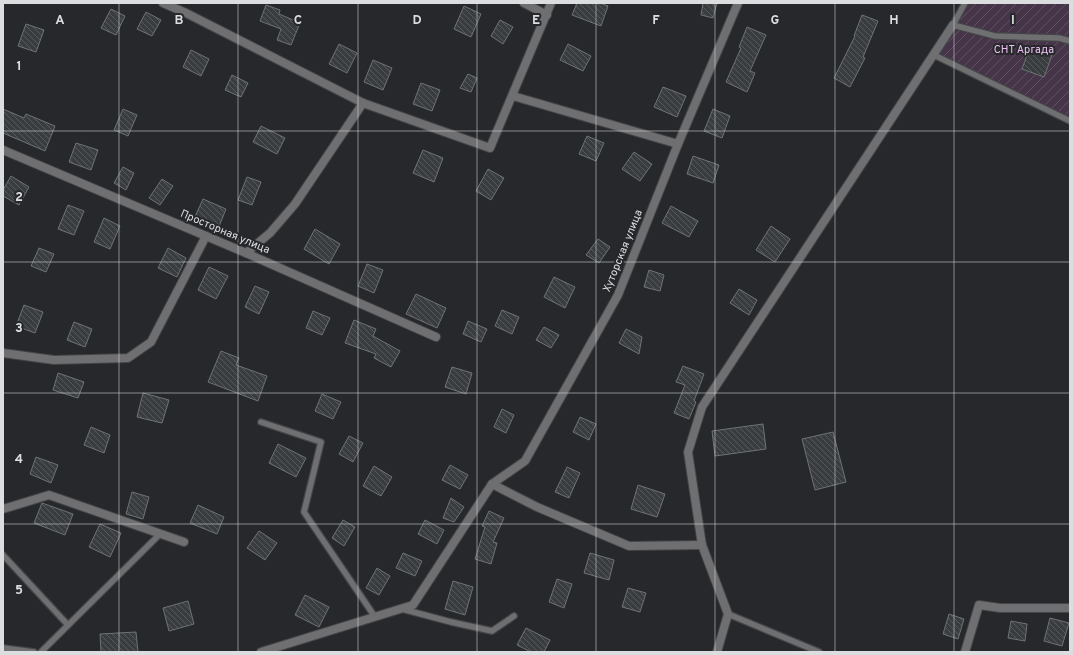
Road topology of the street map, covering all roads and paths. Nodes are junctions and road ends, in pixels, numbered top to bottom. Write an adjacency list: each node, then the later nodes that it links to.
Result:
1 (163, 3): 11 (street)
2 (524, 3): 6 (street)
3 (551, 3): 6 (street)
4 (738, 3): 13 (street, Хуторская улица)
5 (965, 3): 7 (lane)
6 (547, 15): 10 (street)
7 (953, 25): 8 (lane); 9 (street)
8 (1070, 41)
9 (934, 55): 12 (lane); 24 (street)
10 (512, 96): 11 (street); 13 (street)
11 (363, 103): 16 (street)
12 (1070, 121)
13 (678, 144): 20 (street, Хуторская улица)
14 (3, 150): 15 (street, Просторная улица)
15 (206, 236): 16 (street, Просторная улица); 18 (street)
16 (246, 253): 17 (street, Просторная улица)
17 (436, 337)
18 (3, 353)
19 (261, 422): 30 (lane)
20 (492, 484): 24 (street); 27 (street)
21 (3, 509): 22 (street)
22 (160, 534): 23 (street); 31 (lane)
23 (184, 542)
24 (702, 545): 28 (street)
25 (3, 555): 31 (lane)
26 (1070, 608): 38 (street)
27 (402, 609): 29 (lane); 30 (street)
28 (728, 614): 36 (street); 37 (lane)
29 (514, 616)
30 (375, 617): 35 (street)
31 (68, 625): 34 (lane)
32 (3, 648): 33 (lane)
33 (34, 652)
34 (41, 652)
35 (262, 652)
36 (718, 652)
37 (819, 652)
38 (965, 652)

